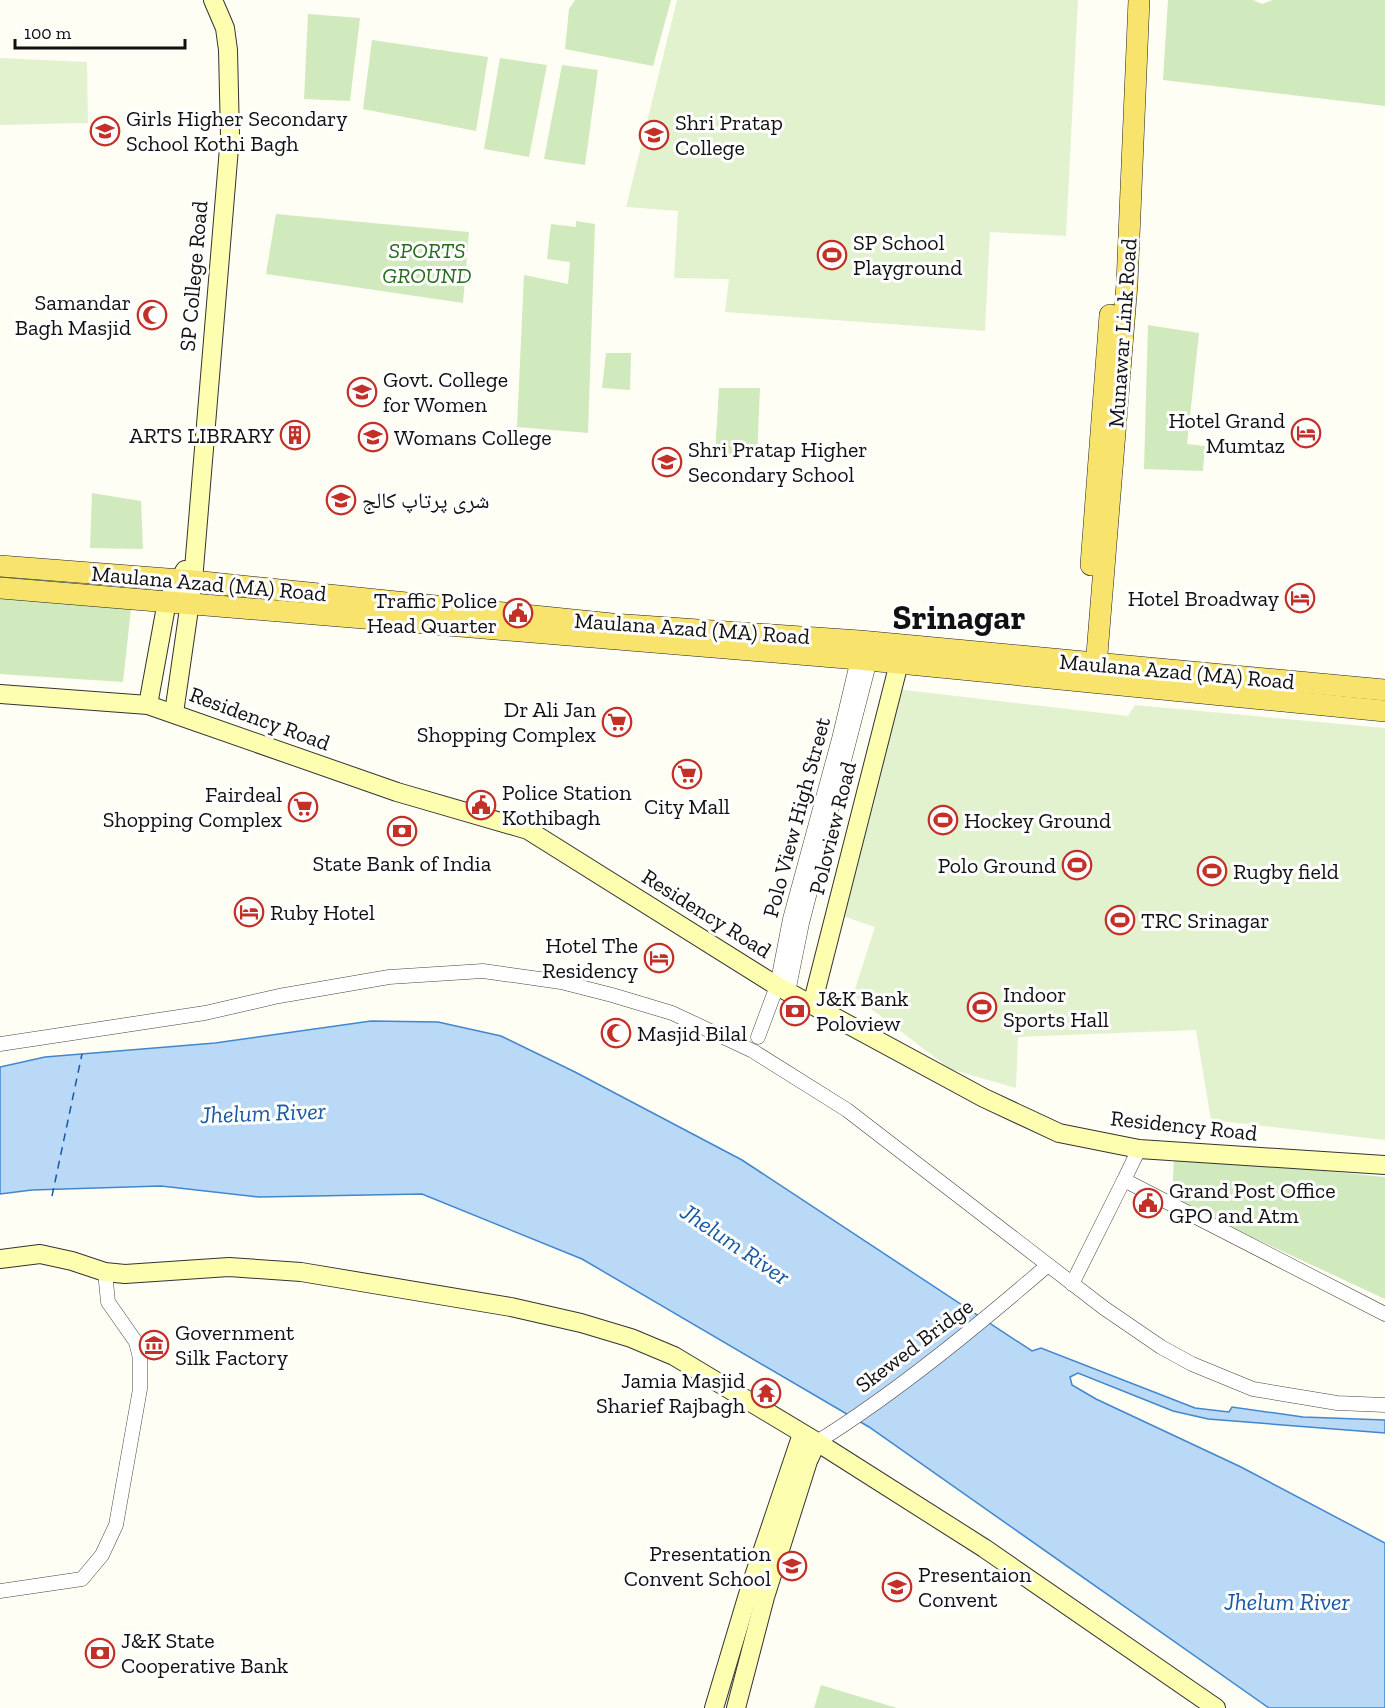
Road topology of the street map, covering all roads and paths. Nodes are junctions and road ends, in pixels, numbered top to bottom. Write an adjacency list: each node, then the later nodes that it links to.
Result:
1 (213, 0): 5 (main road, SP College Road)
2 (1125, 0): 11 (main road, Munawar Link Road)
3 (1140, 0): 11 (main road, Munawar Link Road)
4 (0, 566): 5 (main road, Maulana Azad (MA) Road)
5 (185, 580): 7 (main road); 8 (main road); 11 (main road, Maulana Azad (MA) Road)
6 (0, 588): 7 (main road, Maulana Azad (MA) Road)
7 (167, 601): 8 (main road, Maulana Azad (MA) Road); 14 (main road)
8 (188, 602): 9 (main road, Maulana Azad (MA) Road); 16 (main road)
9 (864, 660): 10 (main road, Maulana Azad (MA) Road); 17 (street)
10 (899, 663): 11 (main road, Maulana Azad (MA) Road); 18 (main road, Poloview Road)
11 (1089, 673): 12 (main road, Maulana Azad (MA) Road); 15 (main road, Maulana Azad (MA) Road)
12 (1385, 690)
13 (0, 694): 14 (main road, Residency Road)
14 (148, 705): 16 (main road, Residency Road)
15 (1385, 711)
16 (174, 713): 17 (main road, Residency Road)
17 (783, 989): 18 (main road, Residency Road); 20 (street)
18 (812, 1005): 21 (main road, Residency Road)
19 (0, 1044): 20 (street)
20 (756, 1045): 25 (street)
21 (1139, 1149): 22 (main road, Residency Road); 23 (street)
22 (1385, 1165)
23 (1124, 1180): 27 (street); 28 (street)
24 (0, 1259): 26 (main road)
25 (1048, 1265): 27 (street); 30 (street, Skewed Bridge)
26 (105, 1272): 30 (main road); 32 (street)
27 (1072, 1284): 29 (street)
28 (1385, 1314)
29 (1385, 1406)
30 (810, 1438): 31 (main road); 35 (main road)
31 (781, 1520): 33 (main road); 34 (main road)
32 (0, 1591)
33 (714, 1708)
34 (736, 1708)
35 (1216, 1708)

